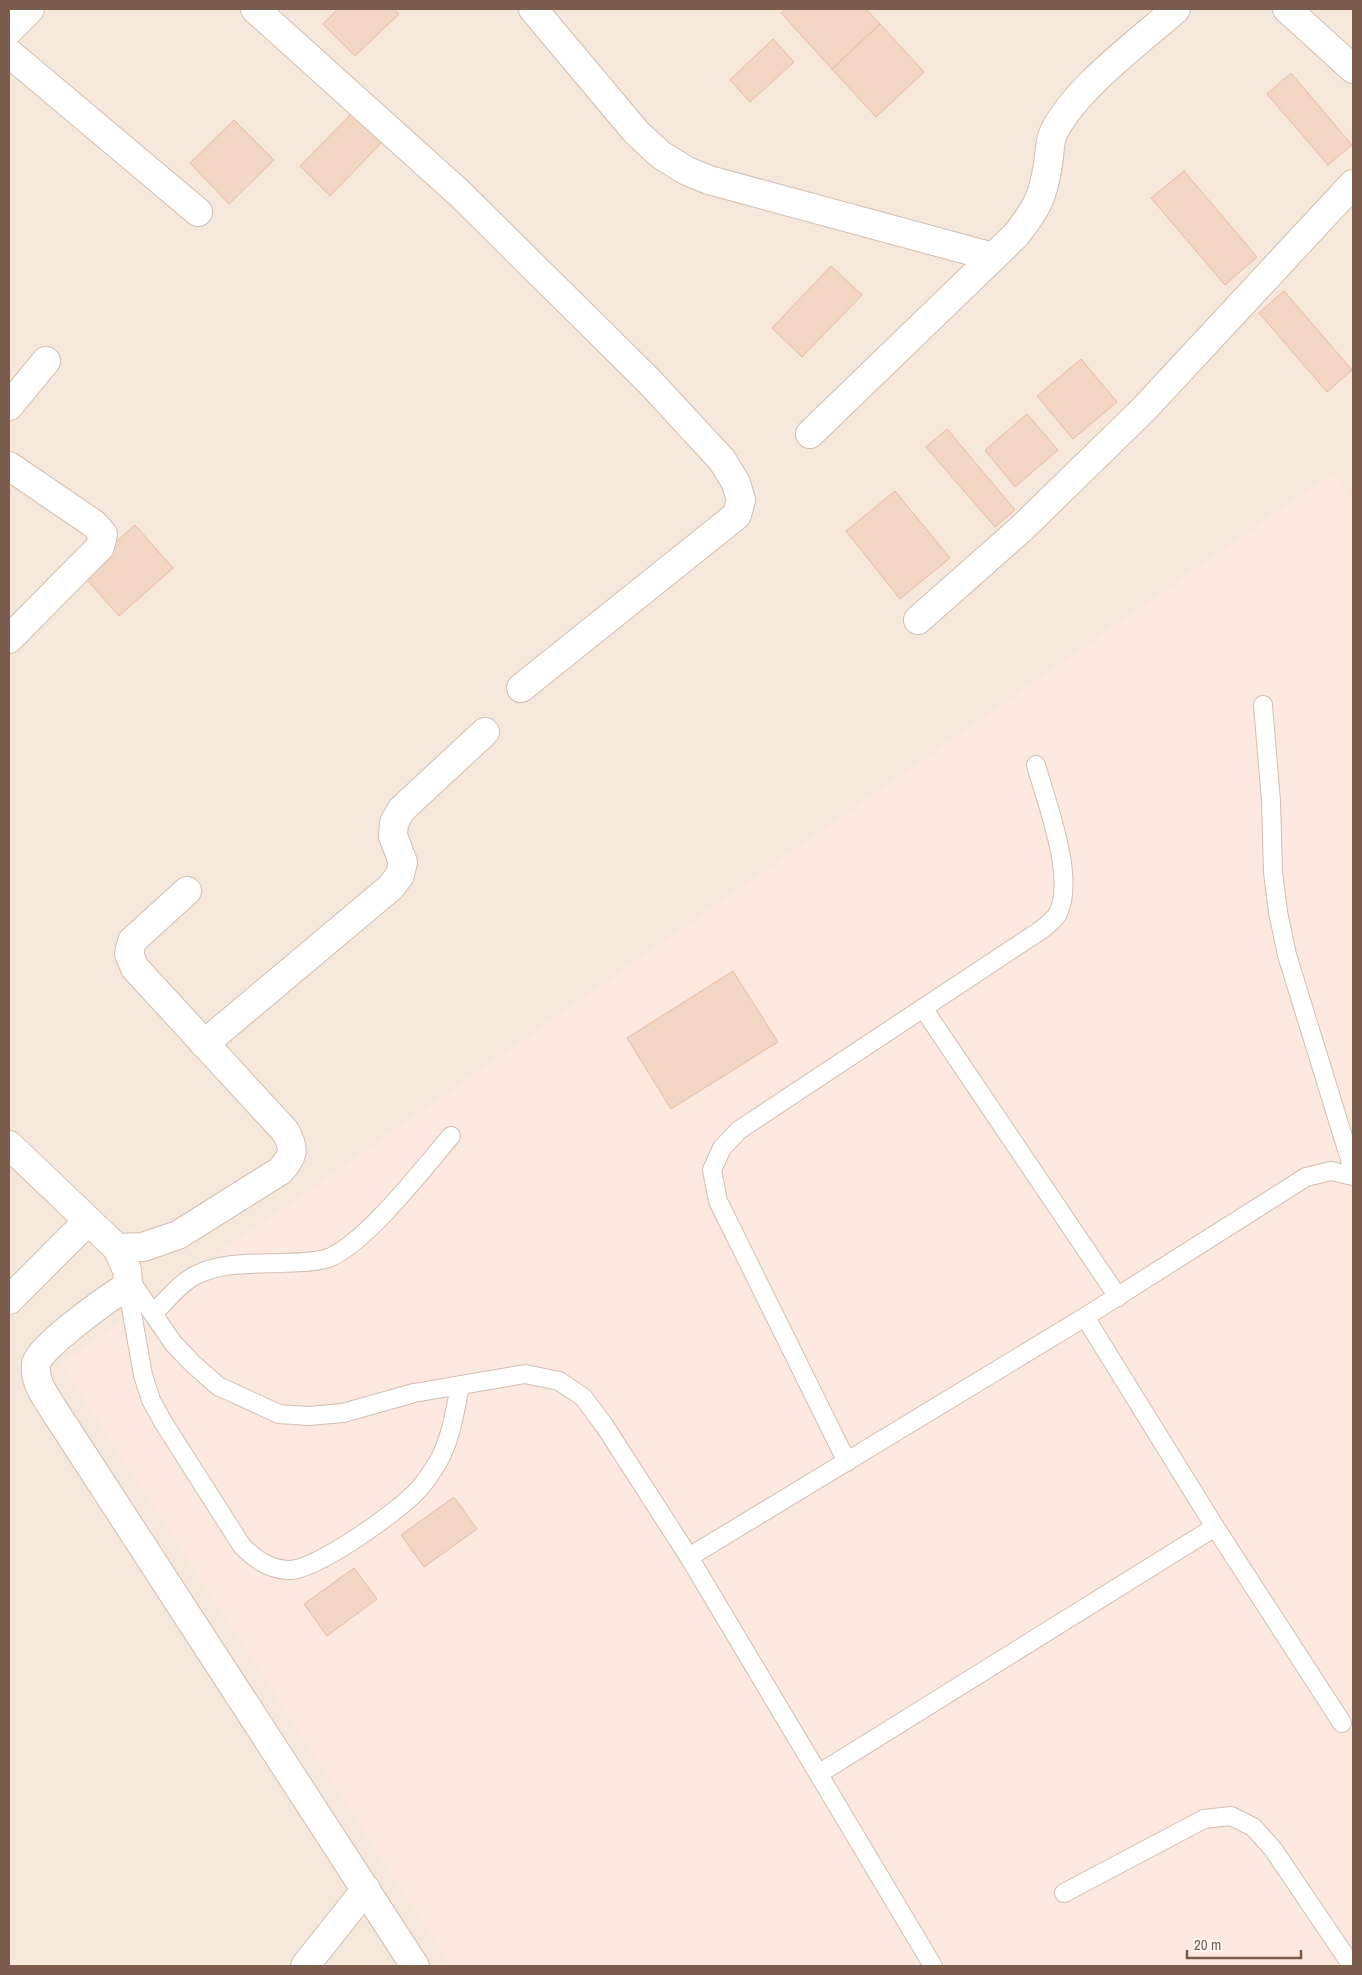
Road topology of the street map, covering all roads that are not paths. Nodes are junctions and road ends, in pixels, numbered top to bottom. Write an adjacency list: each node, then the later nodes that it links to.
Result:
1 (30, 9): 6 (street)
2 (255, 9): 18 (street)
3 (533, 9): 11 (street)
4 (1176, 9): 11 (street)
5 (1287, 9): 8 (street)
6 (9, 30)
7 (9, 53): 10 (street)
8 (1353, 69)
9 (1353, 184): 16 (street)
10 (198, 212)
11 (993, 258): 14 (street)
12 (46, 361): 13 (street)
13 (9, 406)
14 (810, 434)
15 (9, 466): 17 (street)
16 (918, 620)
17 (9, 639)
18 (521, 688)
19 (1263, 705): 27 (lane)
20 (486, 732): 24 (street)
21 (1036, 765): 23 (lane)
22 (187, 891): 24 (street)
23 (923, 1008): 32 (lane); 37 (lane)
24 (204, 1044): 30 (street)
25 (452, 1136): 34 (lane)
26 (9, 1145): 29 (street)
27 (1353, 1169)
28 (1353, 1176): 32 (lane)
29 (88, 1221): 30 (street); 33 (street)
30 (117, 1248): 31 (street)
31 (128, 1282): 34 (lane); 36 (lane); 42 (street)
32 (1118, 1297): 35 (lane)
33 (9, 1300)
34 (154, 1313): 36 (lane)
35 (1085, 1318): 37 (lane); 38 (lane)
36 (460, 1386): 39 (lane)
37 (847, 1462): 39 (lane)
38 (1215, 1527): 40 (lane); 41 (lane)
39 (690, 1557): 41 (lane)
40 (1342, 1723)
41 (820, 1773): 46 (lane)
42 (366, 1889): 44 (street); 45 (street)
43 (1064, 1893): 47 (lane)
44 (305, 1966)
45 (415, 1966)
46 (933, 1966)
47 (1352, 1966)

